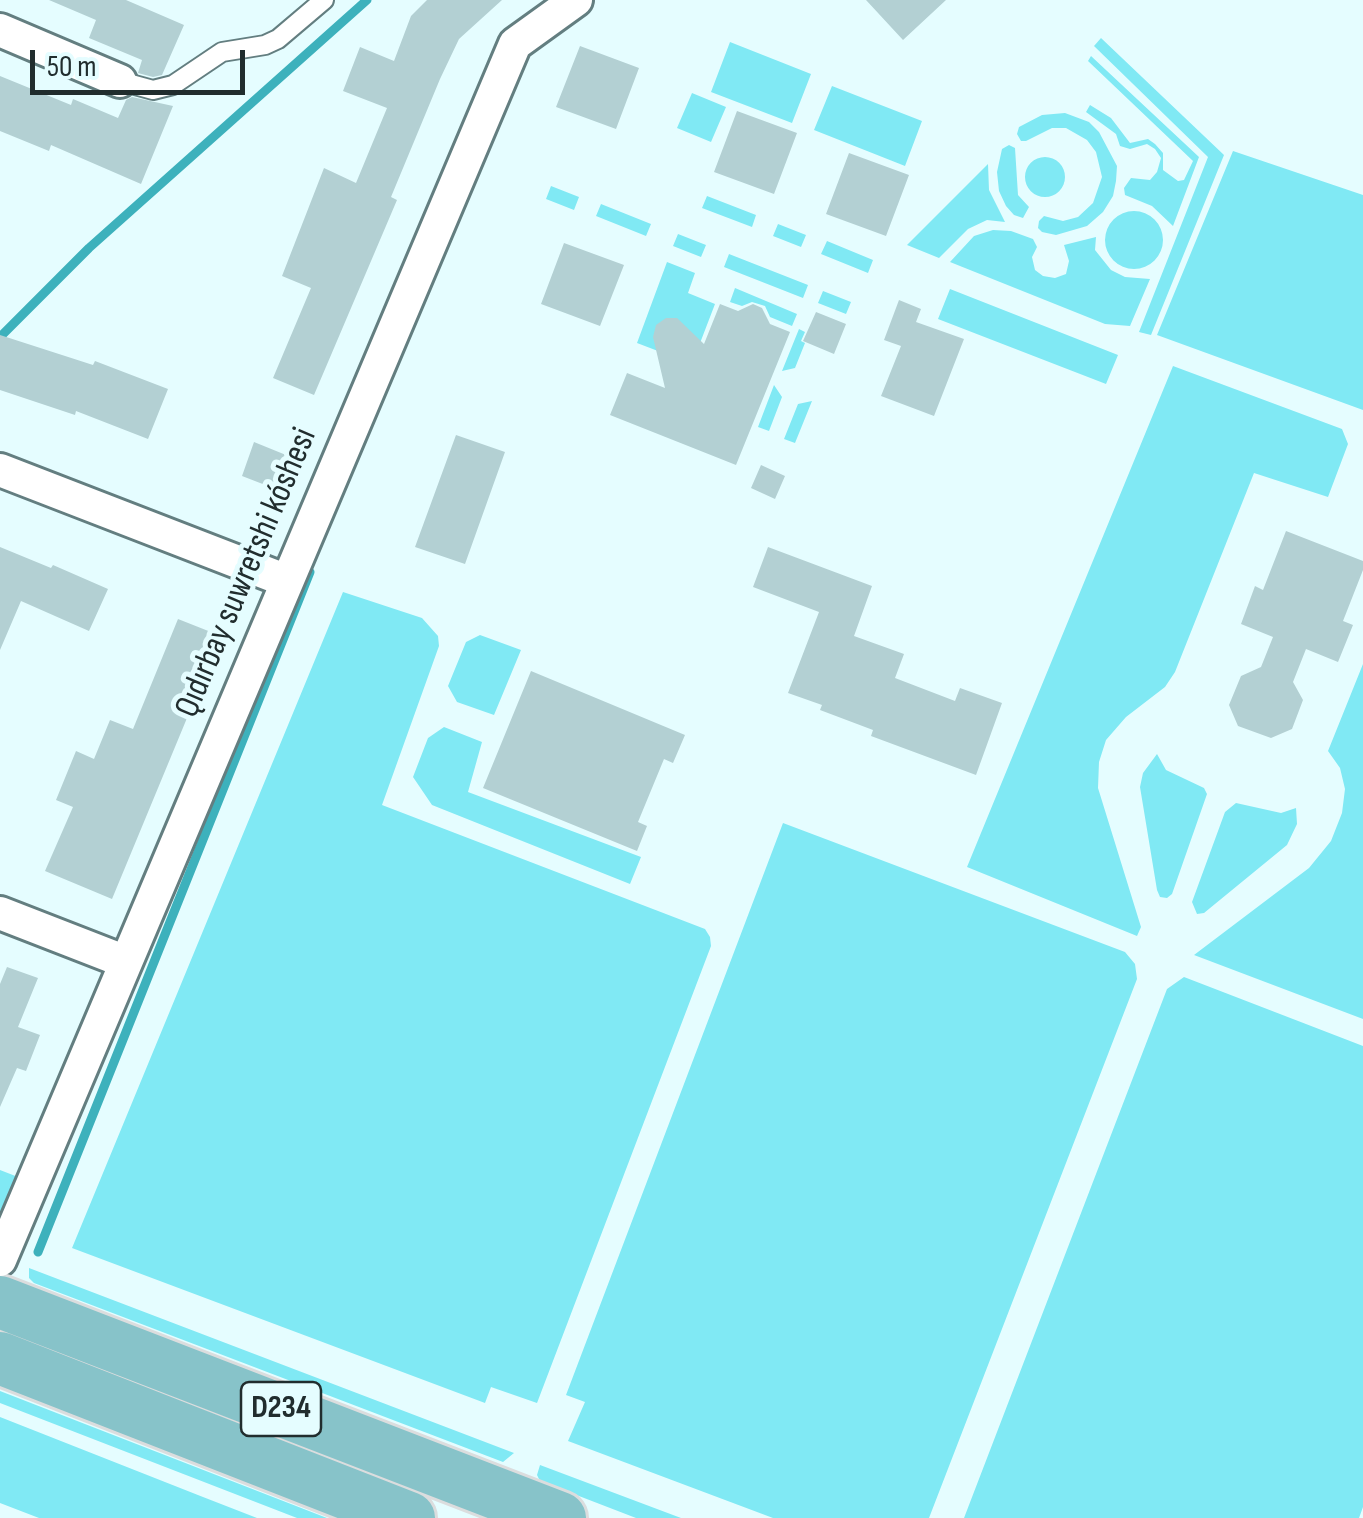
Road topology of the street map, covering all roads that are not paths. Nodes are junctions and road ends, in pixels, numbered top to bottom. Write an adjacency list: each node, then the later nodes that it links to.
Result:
1 (324, 0): 4 (lane)
2 (576, 0): 6 (street, Qıdırbay suwretshi kóshesi)
3 (0, 30): 4 (street)
4 (120, 81)
5 (0, 470): 6 (street)
6 (287, 581): 8 (street, Qıdırbay suwretshi kóshesi)
7 (0, 914): 8 (street)
8 (126, 962): 9 (street, Qıdırbay suwretshi kóshesi)
9 (0, 1260)
10 (0, 1302): 13 (main road, D234)
11 (0, 1358): 12 (main road, D234)
12 (409, 1518)
13 (560, 1518)

